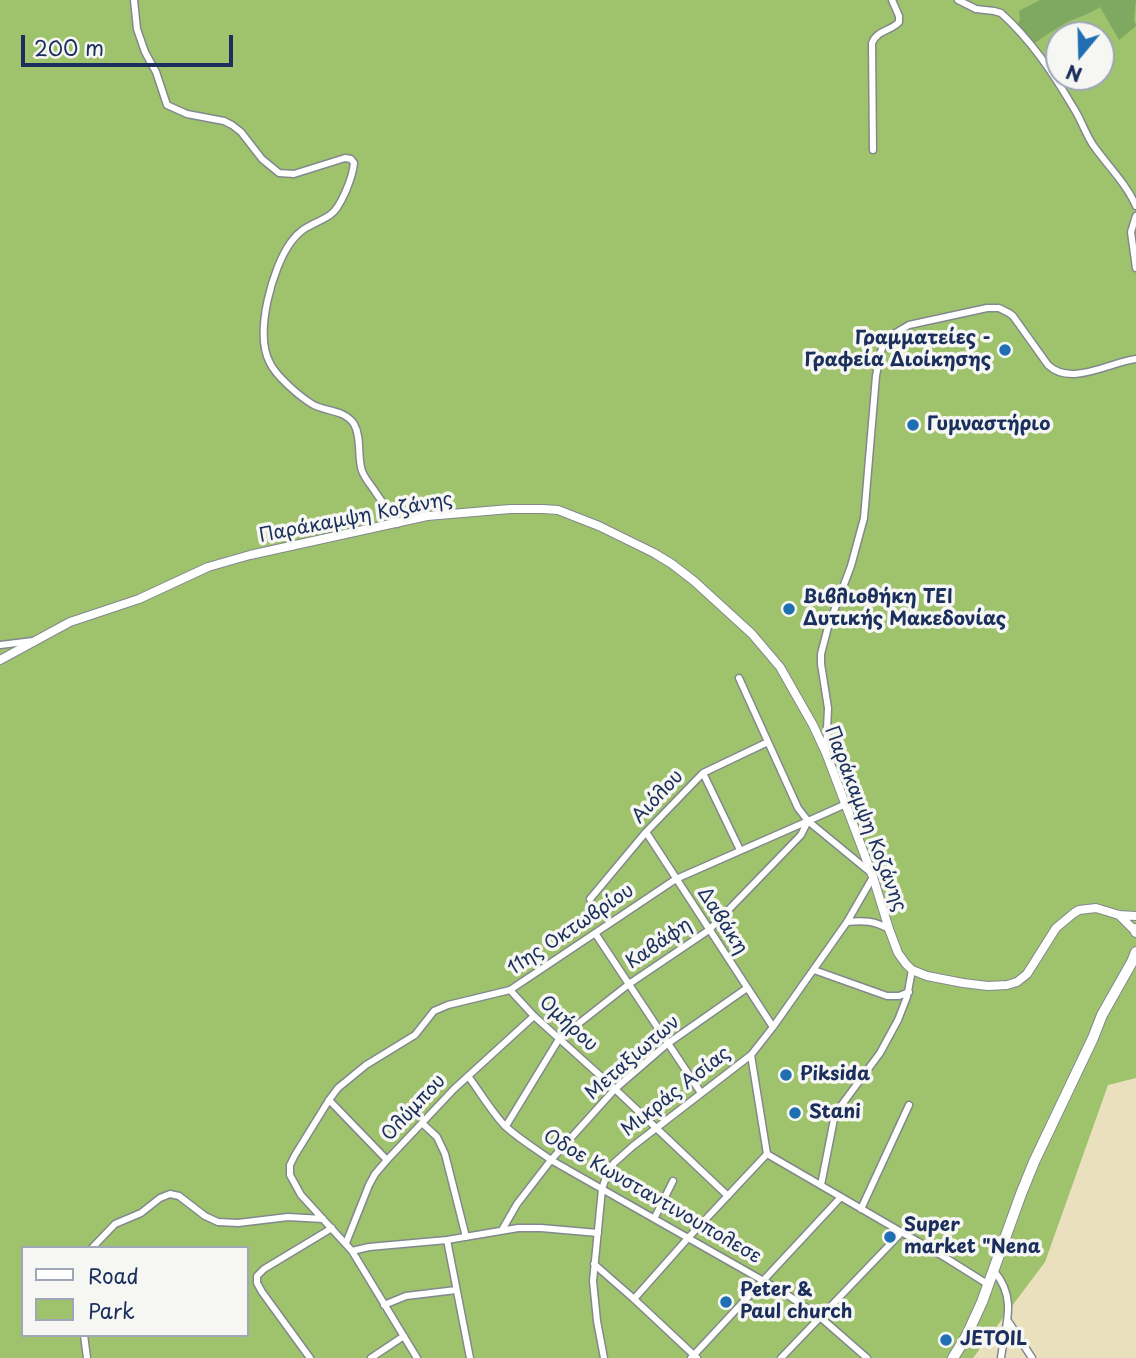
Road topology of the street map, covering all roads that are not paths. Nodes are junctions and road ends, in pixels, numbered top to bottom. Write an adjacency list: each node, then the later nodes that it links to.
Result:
1 (134, 0): 9 (street)
2 (892, 0): 4 (street)
3 (958, 0): 5 (street)
4 (873, 150)
5 (1136, 206)
6 (1136, 216): 7 (street)
7 (1136, 268)
8 (1136, 359): 15 (street)
9 (397, 523): 10 (main road, Παράκαμψη Κοζάνης); 15 (main road, Παράκαμψη Κοζάνης)
10 (36, 641): 11 (street); 12 (main road, Παράκαμψη Κοζάνης)
11 (0, 645)
12 (0, 660)
13 (739, 678): 14 (street)
14 (768, 743): 16 (street, Αιόλου); 18 (street)
15 (826, 753): 17 (main road, Παράκαμψη Κοζάνης)
16 (703, 773): 19 (street, Αιόλου); 20 (street)
17 (846, 804): 18 (street, Καβάφη); 21 (main road, Παράκαμψη Κοζάνης)
18 (808, 821): 20 (street, 11ης Οκτωβρίου); 21 (street); 28 (street, Καβάφη)
19 (646, 832): 22 (street, Δαβάκη); 23 (street, Αιόλου)
20 (740, 850): 22 (street, 11ης Οκτωβρίου)
21 (872, 875): 26 (street, Μικράς Ασίας); 27 (main road, Παράκαμψη Κοζάνης)
22 (676, 879): 28 (street, Δαβάκη); 30 (street, 11ης Οκτωβρίου)
23 (590, 899)
24 (1119, 915): 25 (main road); 29 (main road); 34 (main road)
25 (1136, 916)
26 (848, 922): 27 (street); 33 (street, Μικράς Ασίας)
27 (889, 929): 34 (main road, Παράκαμψη Κοζάνης)
28 (709, 930): 35 (street, Καβάφη); 36 (street, Δαβάκη)
29 (1136, 931)
30 (595, 933): 35 (street); 37 (street, 11ης Οκτωβρίου)
31 (1136, 952): 41 (main road)
32 (1136, 967): 41 (main road)
33 (814, 970): 38 (street); 40 (street, Μικράς Ασίας)
34 (912, 970): 38 (street)
35 (629, 984): 42 (street, Καβάφη); 43 (street)
36 (747, 988): 40 (street, Δαβάκη); 43 (street, Μεταξιωτων)
37 (510, 990): 39 (street, Ομήρου); 48 (street, 11ης Οκτωβρίου)
38 (909, 992): 57 (street)
39 (534, 1016): 42 (street, Ομήρου); 45 (street, Ολύμπου)
40 (774, 1027): 44 (street, Μικράς Ασίας)
41 (1093, 1038): 75 (main road)
42 (559, 1039): 46 (street, Ομήρου); 51 (street, Καβάφη)
43 (667, 1044): 46 (street, Μεταξιωτων); 47 (street)
44 (751, 1055): 47 (street, Μικράς Ασίας); 53 (street)
45 (468, 1076): 50 (street, Ολύμπου); 51 (street, Oδοε Κωνσταντινουπολεσε)
46 (615, 1089): 52 (street, Ομήρου); 55 (street, Μεταξιωτων)
47 (701, 1093): 52 (street, Μικράς Ασίας)
48 (328, 1100): 54 (street); 63 (street, 11ης Οκτωβρίου)
49 (909, 1105): 61 (street)
50 (422, 1123): 54 (street, Ολύμπου); 68 (street)
51 (506, 1126): 55 (street, Oδοε Κωνσταντινουπολεσε)
52 (656, 1128): 58 (street, Μικράς Ασίας); 59 (street, Ομήρου)
53 (767, 1154): 57 (street); 59 (street)
54 (387, 1160): 71 (street, Ολύμπου)
55 (551, 1160): 58 (street, Oδοε Κωνσταντινουπολεσε); 65 (street, Μεταξιωτων)
56 (673, 1181): 62 (street)
57 (821, 1185): 60 (street)
58 (602, 1189): 62 (street, Oδοε Κωνσταντινουπολεσε); 66 (street, Μικράς Ασίας)
59 (728, 1196): 69 (street)
60 (841, 1197): 61 (street); 76 (street)
61 (862, 1209): 67 (street)
62 (654, 1217): 69 (street, Oδοε Κωνσταντινουπολεσε)
63 (323, 1219): 64 (street); 72 (street)
64 (332, 1228): 71 (street); 87 (street)
65 (502, 1230): 66 (street); 68 (street)
66 (598, 1233): 74 (street, Μικράς Ασίας)
67 (901, 1233): 77 (street); 81 (street)
68 (466, 1237): 70 (street)
69 (689, 1237): 76 (street, Oδοε Κωνσταντινουπολεσε); 79 (street)
70 (447, 1240): 73 (street); 78 (street)
71 (346, 1243): 73 (street)
72 (94, 1246)
73 (352, 1251): 80 (street)
74 (594, 1264): 79 (street); 91 (street, Μικράς Ασίας)
75 (993, 1271): 77 (main road); 82 (street)
76 (764, 1280): 81 (street, Oδοε Κωνσταντινουπολεσε); 85 (street)
77 (989, 1285): 94 (main road)
78 (456, 1290): 80 (street); 90 (street)
79 (634, 1299): 85 (street)
80 (384, 1305): 83 (street)
81 (820, 1317): 92 (street); 93 (street, Oδοε Κωνσταντινουπολεσε)
82 (1008, 1321): 95 (street); 96 (street)
83 (404, 1336): 88 (street); 89 (street)
84 (84, 1337): 86 (street)
85 (694, 1357)
86 (87, 1358)
87 (310, 1358)
88 (370, 1358)
89 (417, 1358)
90 (470, 1358)
91 (604, 1358)
92 (781, 1358)
93 (867, 1358)
94 (953, 1358)
95 (1001, 1358)
96 (1032, 1358)

